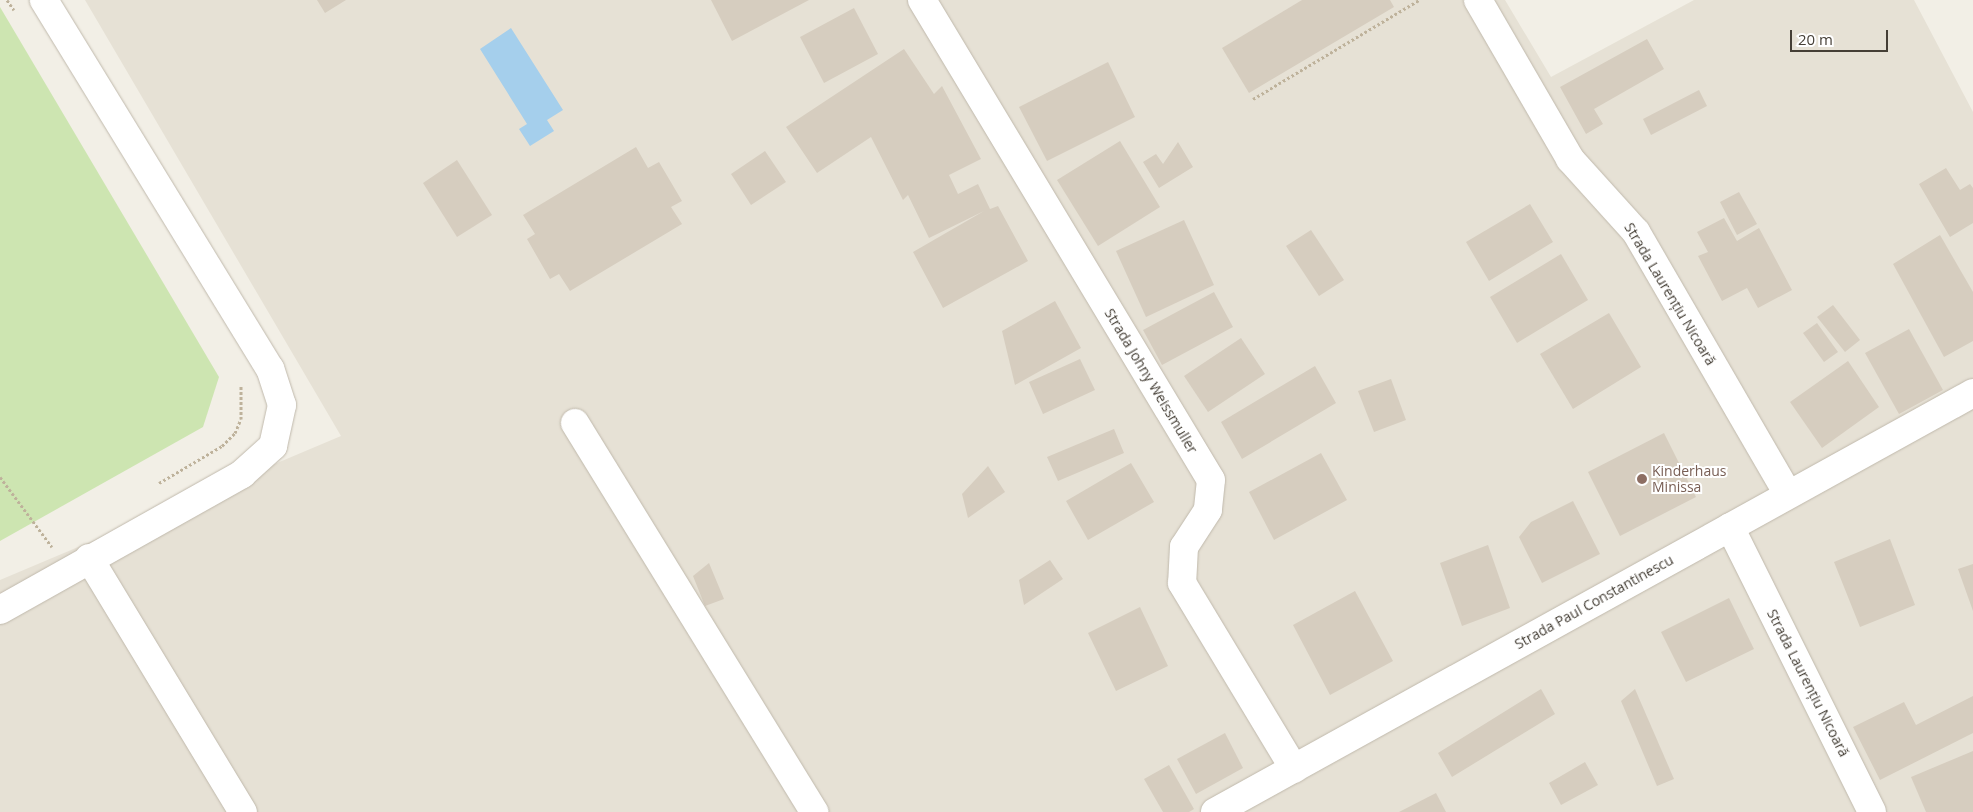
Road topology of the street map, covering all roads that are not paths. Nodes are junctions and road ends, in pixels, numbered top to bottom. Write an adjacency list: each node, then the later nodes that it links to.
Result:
1 (44, 0): 8 (street)
2 (922, 0): 10 (street, Strada Johny Weissmuller)
3 (1478, 0): 6 (street, Strada Laurențiu Nicoară)
4 (1973, 394): 6 (street, Strada Paul Constantinescu)
5 (575, 423): 12 (street)
6 (1788, 494): 7 (street, Strada Paul Constantinescu)
7 (1730, 527): 10 (street, Strada Paul Constantinescu); 14 (street, Strada Laurențiu Nicoară)
8 (89, 558): 9 (street); 11 (street)
9 (0, 610)
10 (1294, 769): 13 (street, Strada Paul Constantinescu)
11 (243, 812)
12 (814, 812)
13 (1215, 812)
14 (1872, 812)

